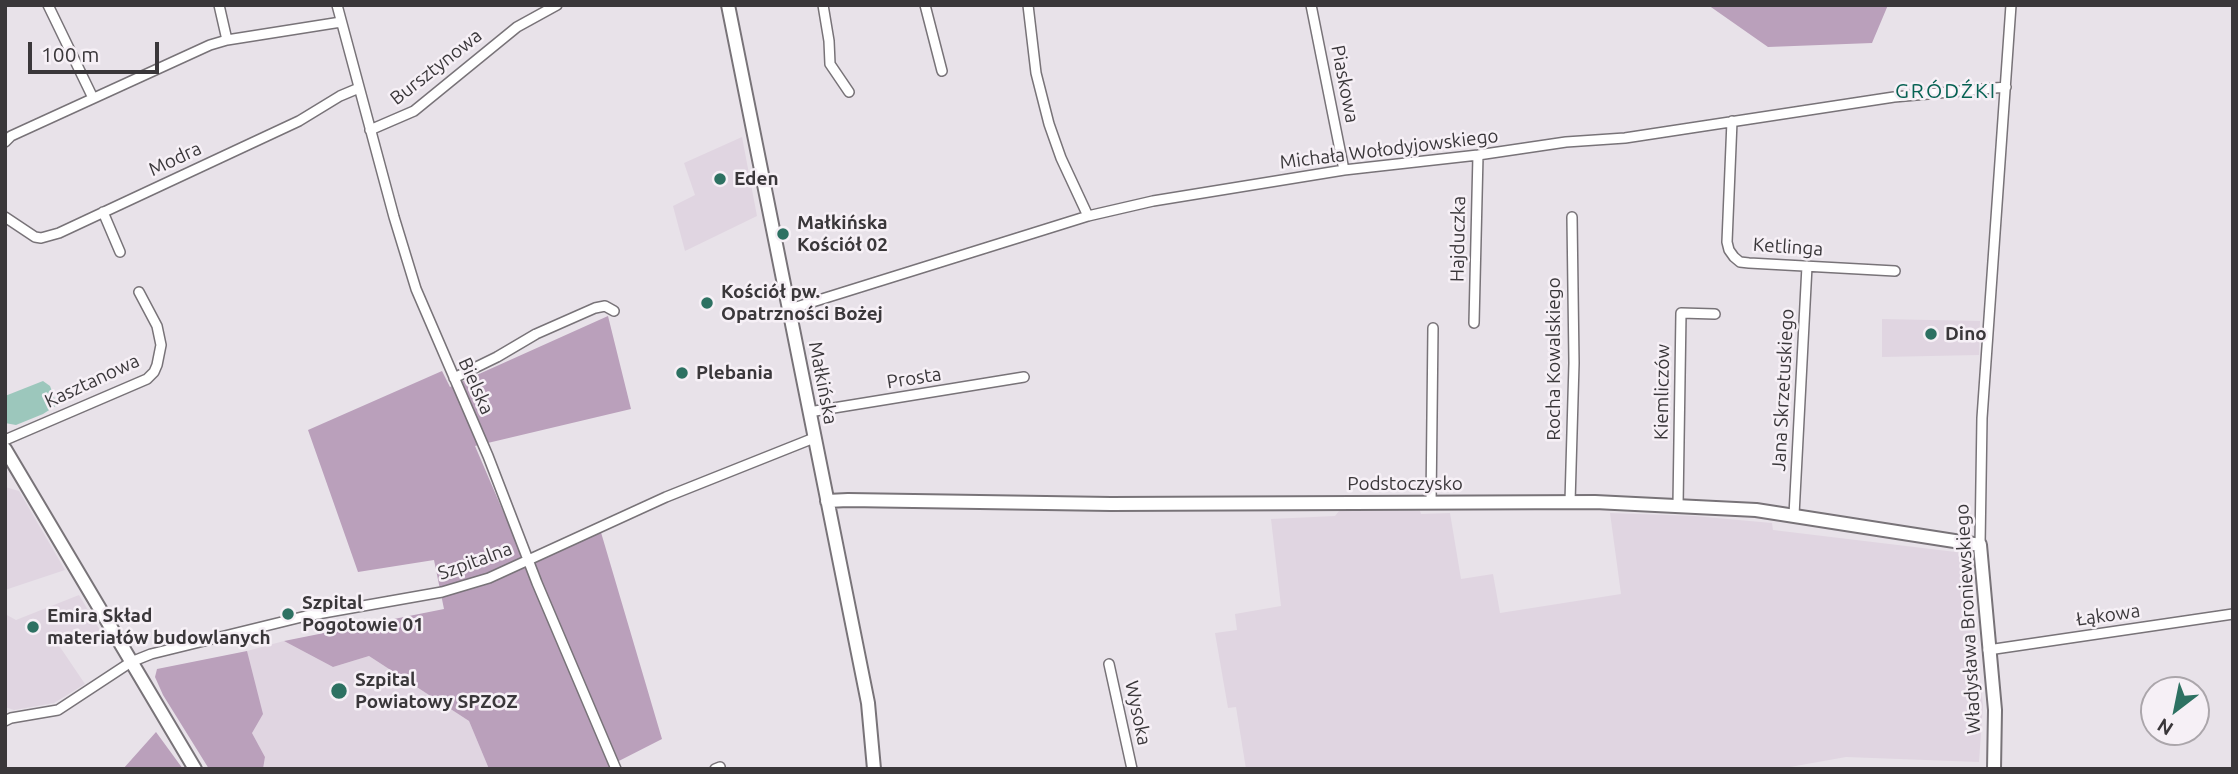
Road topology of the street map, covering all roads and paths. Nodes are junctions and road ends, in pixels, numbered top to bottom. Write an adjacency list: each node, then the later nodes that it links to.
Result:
1 (48, 5): 17 (street)
2 (219, 5): 12 (street)
3 (337, 5): 11 (street, Bielska)
4 (557, 5): 19 (street, Bursztynowa)
5 (728, 5): 31 (street, Małkińska)
6 (823, 5): 16 (street)
7 (925, 5): 13 (street)
8 (1028, 5): 24 (street)
9 (1311, 5): 22 (street, Piaskowa)
10 (2011, 5): 14 (street, Władysława Broniewskiego)
11 (341, 22): 12 (street); 15 (street, Bielska)
12 (227, 40): 17 (street)
13 (942, 71)
14 (2006, 87): 18 (street, Michała Wołodyjowskiego); 47 (street, Władysława Broniewskiego)
15 (359, 89): 19 (street, Bielska); 23 (street, Modra)
16 (849, 92)
17 (93, 98): 20 (street)
18 (1732, 121): 21 (street, Michała Wołodyjowskiego); 28 (street, Ketlinga)
19 (370, 130): 37 (street, Bielska)
20 (5, 142)
21 (1478, 155): 22 (street, Michała Wołodyjowskiego); 34 (street, Hajduczka)
22 (1344, 170): 24 (street, Michała Wołodyjowskiego)
23 (103, 212): 25 (street, Modra); 27 (street)
24 (1088, 216): 31 (street, Michała Wołodyjowskiego)
25 (5, 217)
26 (1572, 217): 43 (street, Rocha Kowalskiego)
27 (121, 252)
28 (1807, 266): 29 (street, Ketlinga); 46 (street, Jana Skrzetuskiego)
29 (1895, 271)
30 (139, 292): 40 (street, Kasztanowa)
31 (790, 309): 38 (street, Małkińska)
32 (614, 312): 37 (street)
33 (1715, 314): 45 (street, Kiemliczów)
34 (1474, 323)
35 (1433, 328): 44 (street)
36 (1024, 377): 38 (street, Prosta)
37 (454, 379): 48 (street, Bielska)
38 (809, 412): 39 (street, Małkińska)
39 (814, 438): 42 (street, Małkińska); 48 (street, Szpitalna)
40 (5, 440)
41 (5, 449): 51 (street)
42 (827, 501): 44 (street, Podstoczysko); 56 (street, Małkińska)
43 (1570, 502): 44 (street, Podstoczysko); 45 (street, Podstoczysko)
44 (1431, 503)
45 (1678, 505): 46 (street, Podstoczysko)
46 (1794, 515): 47 (street, Podstoczysko)
47 (1980, 545): 50 (street, Władysława Broniewskiego)
48 (528, 560): 51 (street, Szpitalna); 55 (street, Bielska)
49 (2233, 614): 50 (street, Łąkowa)
50 (1988, 650): 58 (street, Władysława Broniewskiego)
51 (131, 662): 53 (street, Szpitalna); 54 (street)
52 (1109, 664): 57 (street, Wysoka)
53 (5, 721)
54 (195, 769)
55 (617, 769)
56 (874, 769)
57 (1132, 769)
58 (1994, 769)

